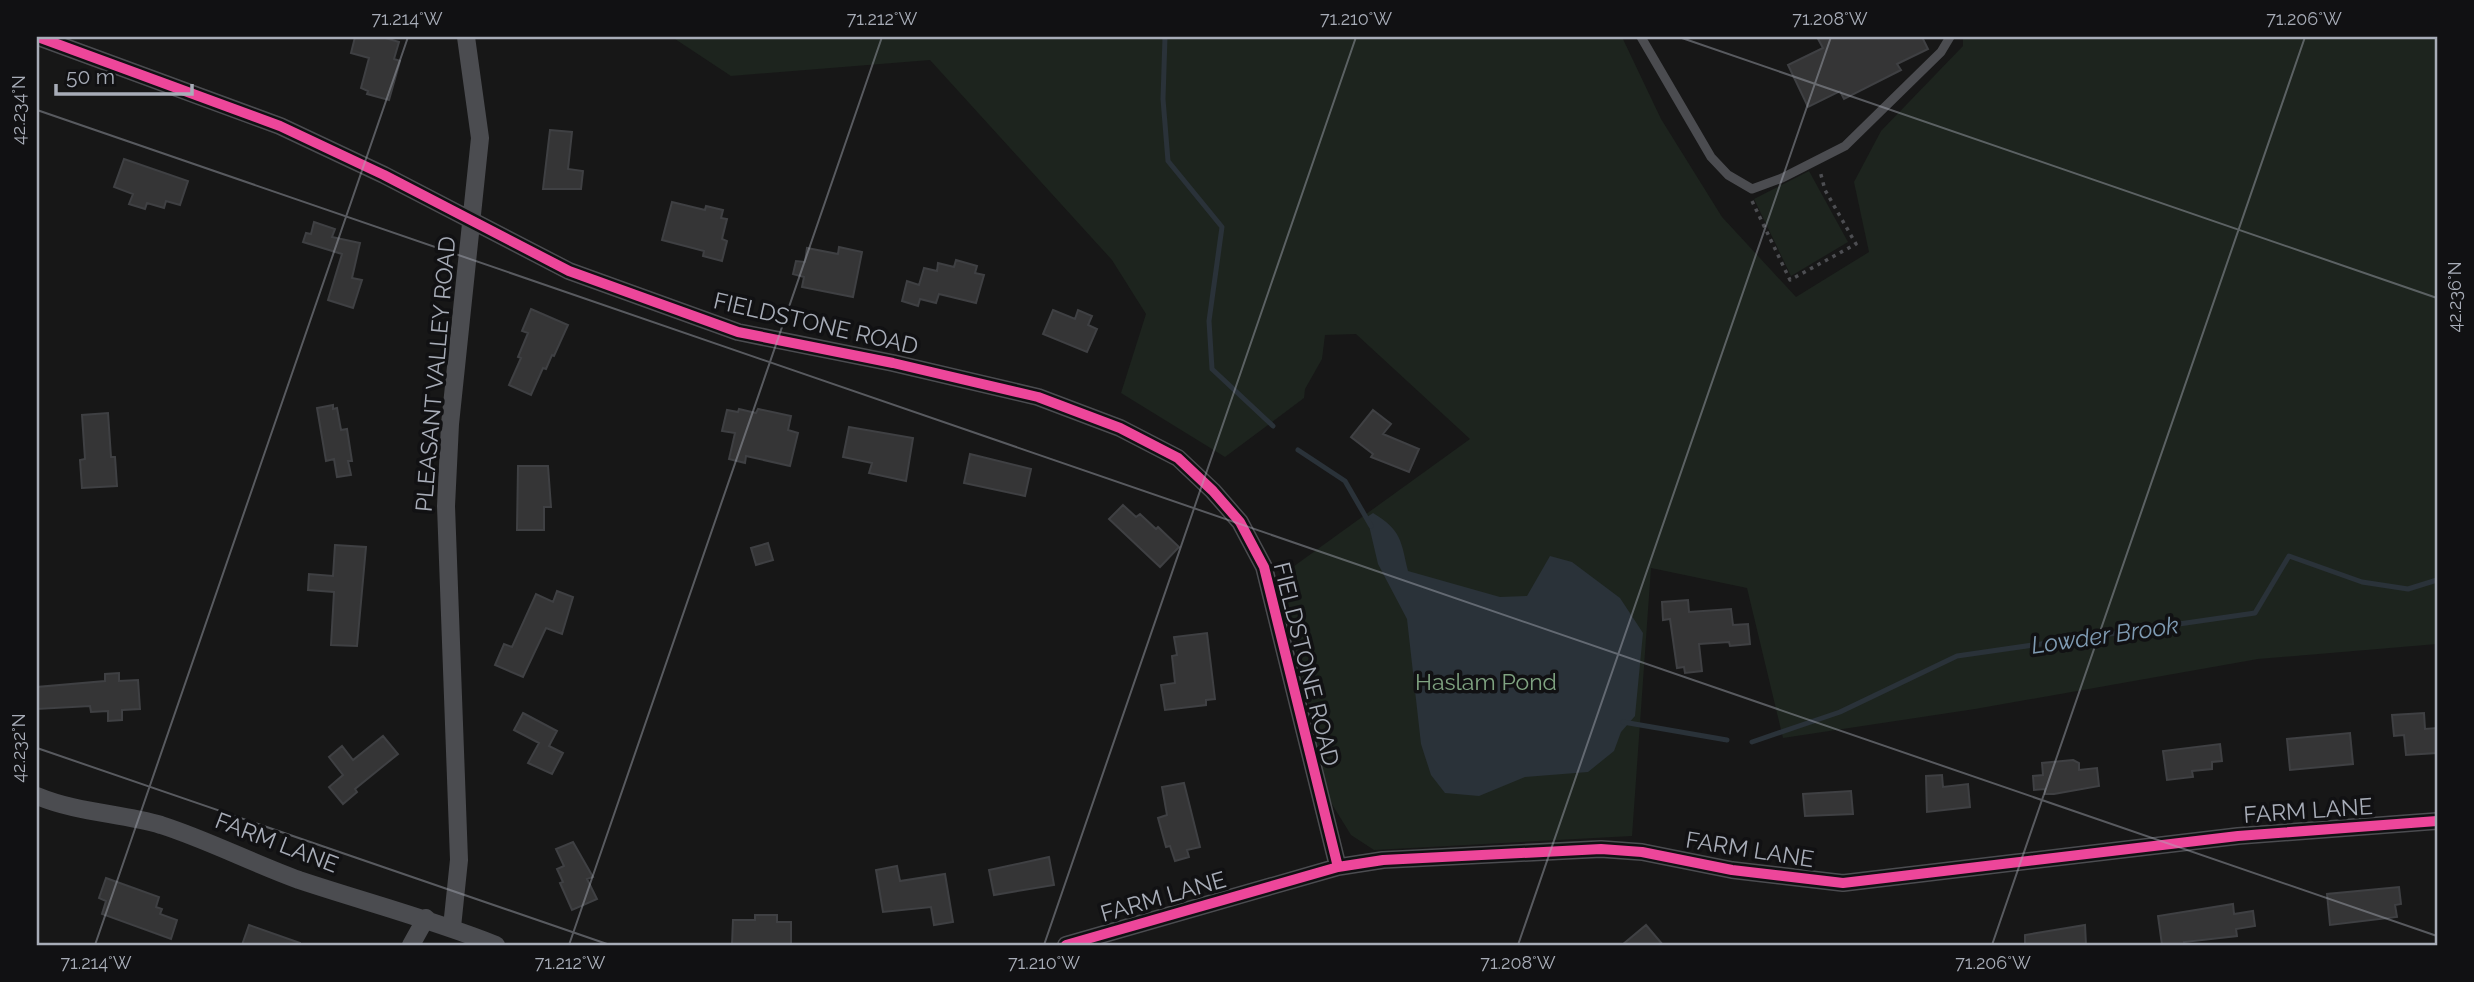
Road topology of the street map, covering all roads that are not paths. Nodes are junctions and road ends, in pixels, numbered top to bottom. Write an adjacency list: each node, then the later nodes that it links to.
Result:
1 (38, 37): 5 (street, FIELDSTONE ROAD)
2 (466, 37): 5 (street, PLEASANT VALLEY ROAD)
3 (1641, 37): 4 (lane)
4 (1950, 37)
5 (472, 221): 8 (street, FIELDSTONE ROAD); 10 (street, PLEASANT VALLEY ROAD)
6 (37, 796): 9 (street, FARM LANE)
7 (2437, 821): 8 (street, FARM LANE)
8 (1338, 867): 13 (street, FARM LANE)
9 (426, 918): 10 (street, FARM LANE); 11 (street)
10 (452, 927): 12 (street, FARM LANE)
11 (411, 945)
12 (496, 945)
13 (1066, 945)

